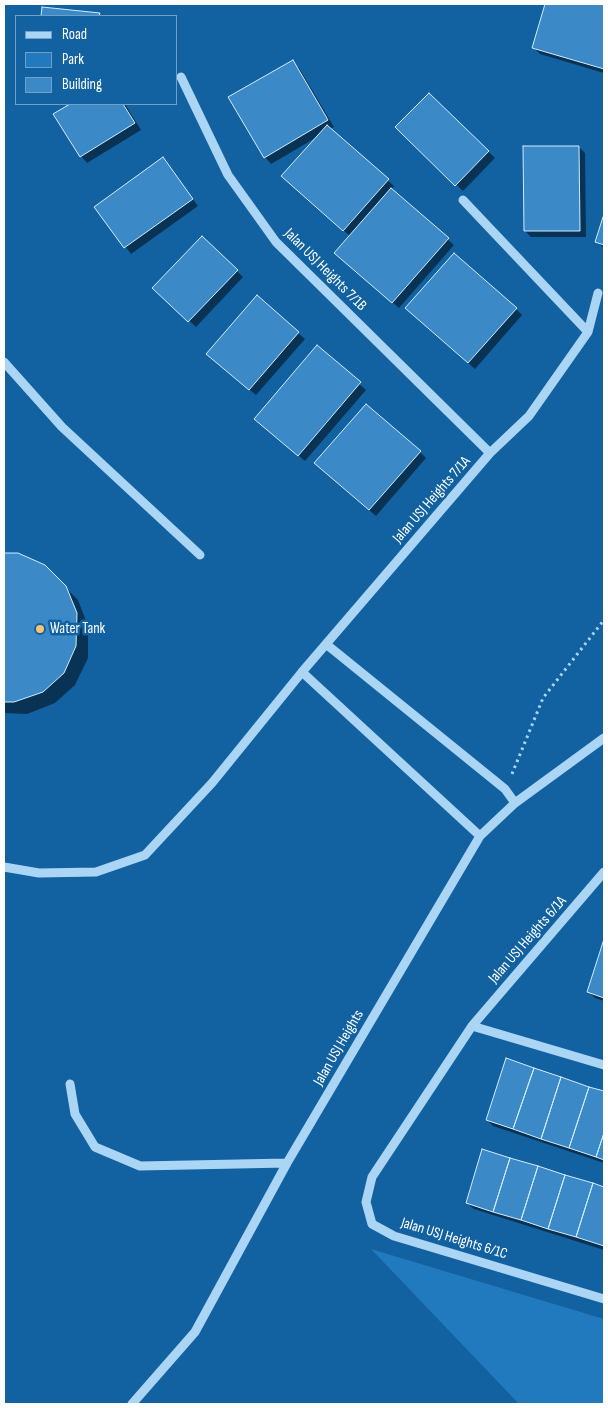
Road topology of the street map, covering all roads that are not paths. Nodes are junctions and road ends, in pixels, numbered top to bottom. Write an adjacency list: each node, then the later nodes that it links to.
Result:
1 (181, 77): 6 (street, Jalan USJ Heights 7/1B)
2 (463, 200): 4 (street)
3 (598, 293): 4 (street, Jalan USJ Heights 7/1A)
4 (588, 332): 6 (street, Jalan USJ Heights 7/1A)
5 (4, 362): 7 (street)
6 (490, 453): 8 (street, Jalan USJ Heights 7/1A)
7 (200, 555)
8 (326, 644): 9 (street, Jalan USJ Heights 7/1A); 11 (street)
9 (302, 672): 12 (street); 13 (street, Jalan USJ Heights 7/1A)
10 (604, 738): 11 (street, Jalan USJ Heights)
11 (515, 803): 12 (street, Jalan USJ Heights)
12 (480, 836): 18 (street, Jalan USJ Heights)
13 (4, 866)
14 (604, 872): 15 (street, Jalan USJ Heights 6/1A)
15 (472, 1026): 16 (street); 19 (street, Jalan USJ Heights 6/1C)
16 (604, 1065)
17 (70, 1084): 18 (street)
18 (287, 1163): 20 (street, Jalan USJ Heights)
19 (604, 1299)
20 (132, 1404)

